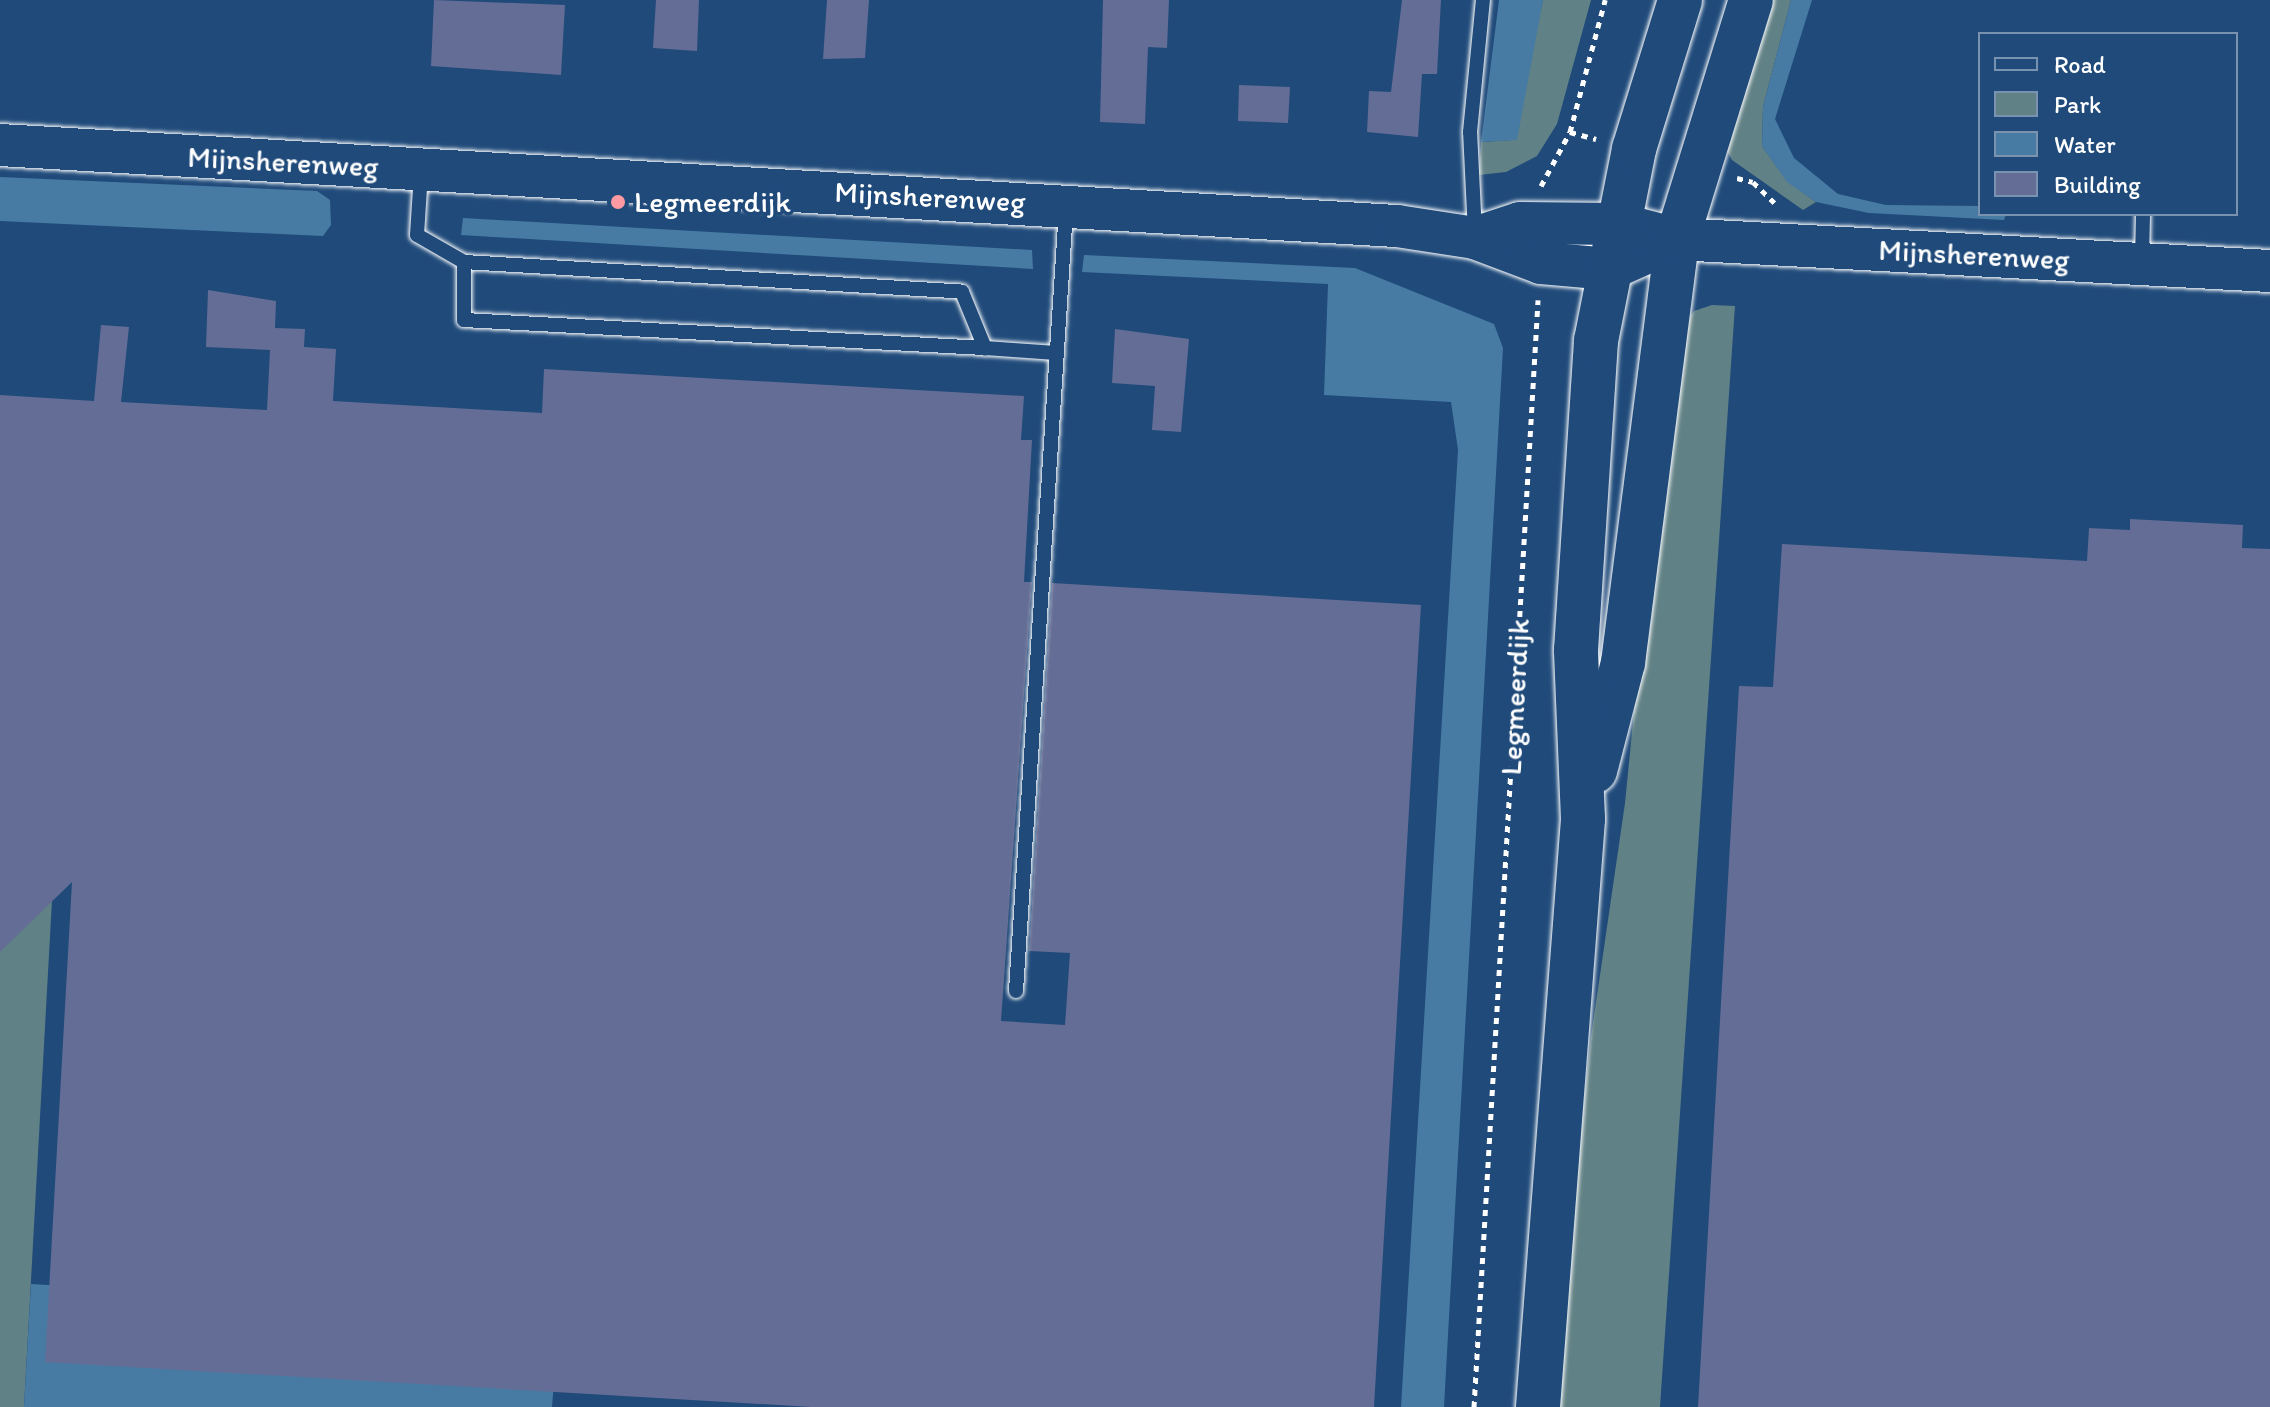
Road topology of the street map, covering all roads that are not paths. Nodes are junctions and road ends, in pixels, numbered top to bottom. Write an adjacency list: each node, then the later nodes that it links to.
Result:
1 (1483, 0): 9 (lane)
2 (1680, 0): 8 (main road, Legmeerdijk)
3 (1751, 0): 10 (main road, Legmeerdijk)
4 (0, 145): 5 (street, Mijnsherenweg)
5 (421, 169): 6 (street, Mijnsherenweg); 11 (lane)
6 (1066, 205): 9 (street, Mijnsherenweg); 16 (lane)
7 (2143, 216): 12 (lane)
8 (1619, 224): 9 (street, Mijnsherenweg); 10 (street, Mijnsherenweg); 13 (main road, Legmeerdijk)
9 (1475, 238): 13 (street, Mijnsherenweg)
10 (1677, 239): 12 (street, Mijnsherenweg); 13 (street, Mijnsherenweg); 17 (main road, Legmeerdijk)
11 (464, 262): 15 (lane); 15 (lane)
12 (2142, 263): 14 (street, Mijnsherenweg)
13 (1610, 269): 17 (main road, Legmeerdijk)
14 (2270, 271)
15 (985, 348): 16 (lane)
16 (1056, 353): 18 (lane)
17 (1583, 819): 19 (main road, Legmeerdijk)
18 (1016, 991)
19 (1538, 1407)

